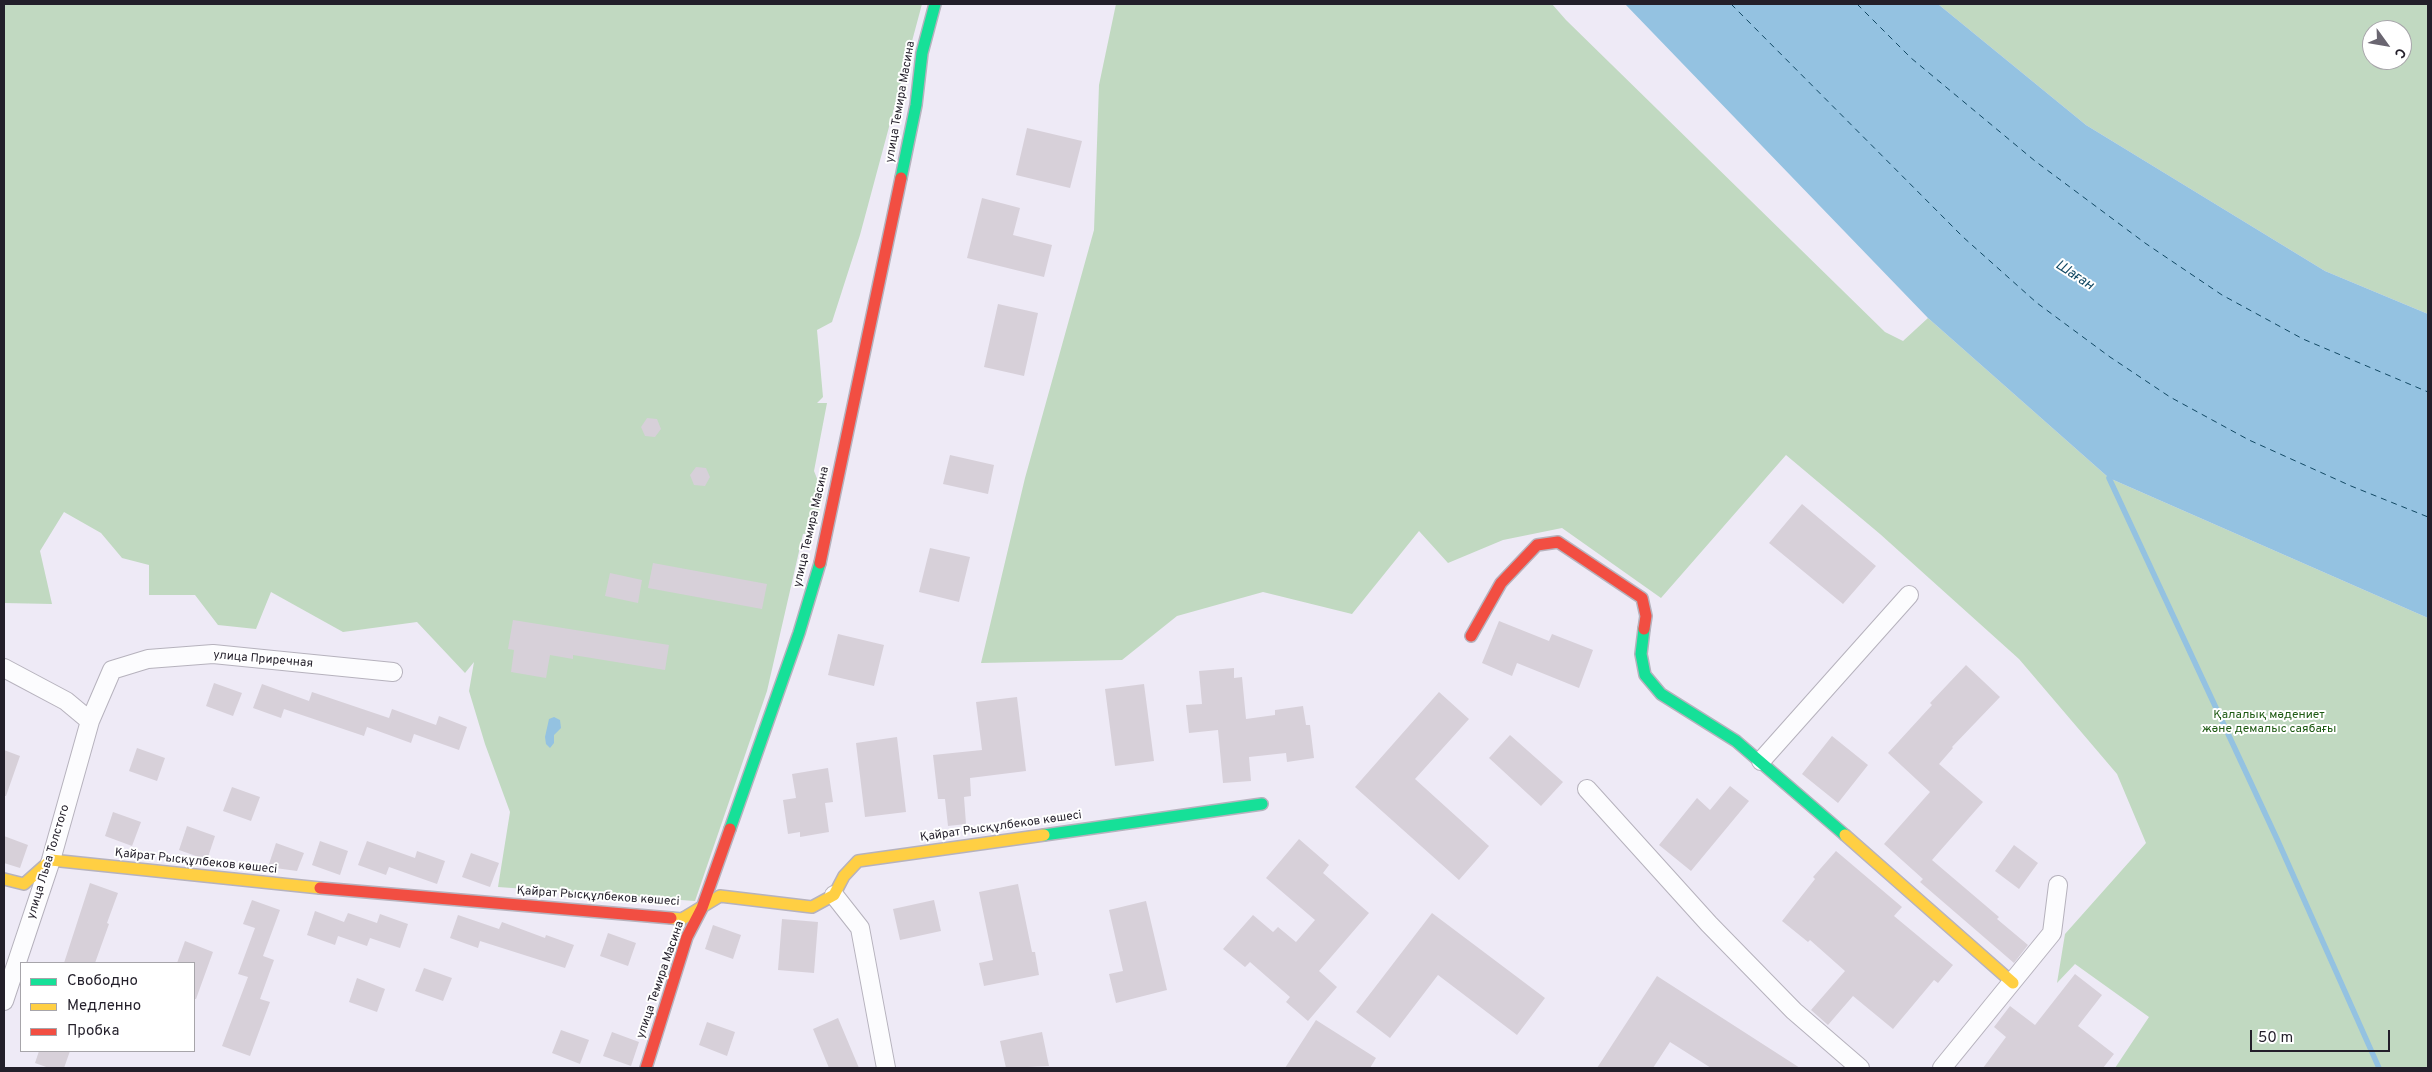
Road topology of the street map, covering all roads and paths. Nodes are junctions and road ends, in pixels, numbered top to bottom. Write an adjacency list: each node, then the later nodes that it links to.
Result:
1 (935, 4): 14 (street, улица Темира Масина)
2 (1909, 595): 7 (street)
3 (1471, 636): 7 (street)
4 (4, 668): 6 (street)
5 (393, 672): 6 (street, улица Приречная)
6 (90, 721): 10 (street, улица Льва Толстого)
7 (1761, 761): 15 (street)
8 (1587, 789): 19 (street)
9 (1262, 804): 13 (street, Қайрат Рысқұлбеков көшесі)
10 (51, 860): 11 (street); 14 (street, Қайрат Рысқұлбеков көшесі); 16 (street, улица Льва Толстого)
11 (4, 880)
12 (2058, 885): 15 (street)
13 (834, 895): 14 (street, Қайрат Рысқұлбеков көшесі); 18 (street)
14 (702, 908): 17 (street, улица Темира Масина)
15 (2013, 983): 20 (street)
16 (4, 1001)
17 (646, 1068)
18 (886, 1068)
19 (1860, 1068)
20 (1942, 1068)

